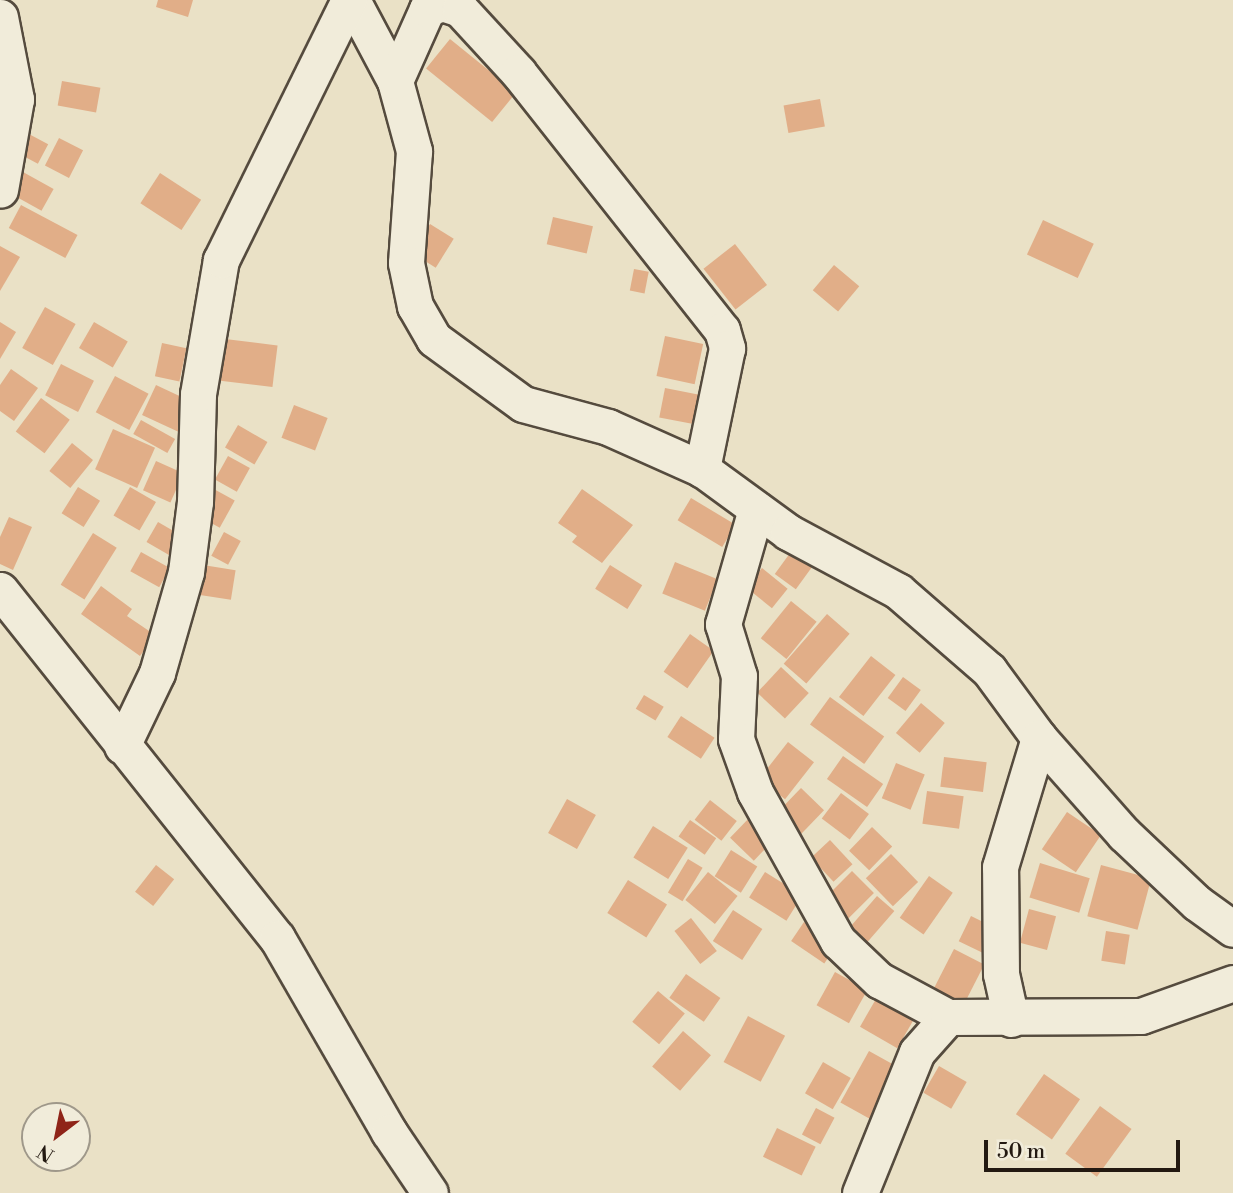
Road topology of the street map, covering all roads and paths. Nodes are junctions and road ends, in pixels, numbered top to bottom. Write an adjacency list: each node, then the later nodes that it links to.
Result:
1 (350, 0): 3 (street); 9 (street)
2 (0, 17): 4 (street)
3 (395, 81): 5 (street); 5 (street)
4 (0, 190)
5 (702, 469): 6 (street)
6 (756, 509): 8 (street); 12 (street)
7 (0, 590): 9 (street)
8 (1039, 738): 10 (street); 13 (street)
9 (122, 746): 14 (street)
10 (1233, 929)
11 (1233, 983): 13 (street)
12 (948, 1017): 13 (street); 15 (street)
13 (1011, 1019)
14 (430, 1193)
15 (860, 1193)

